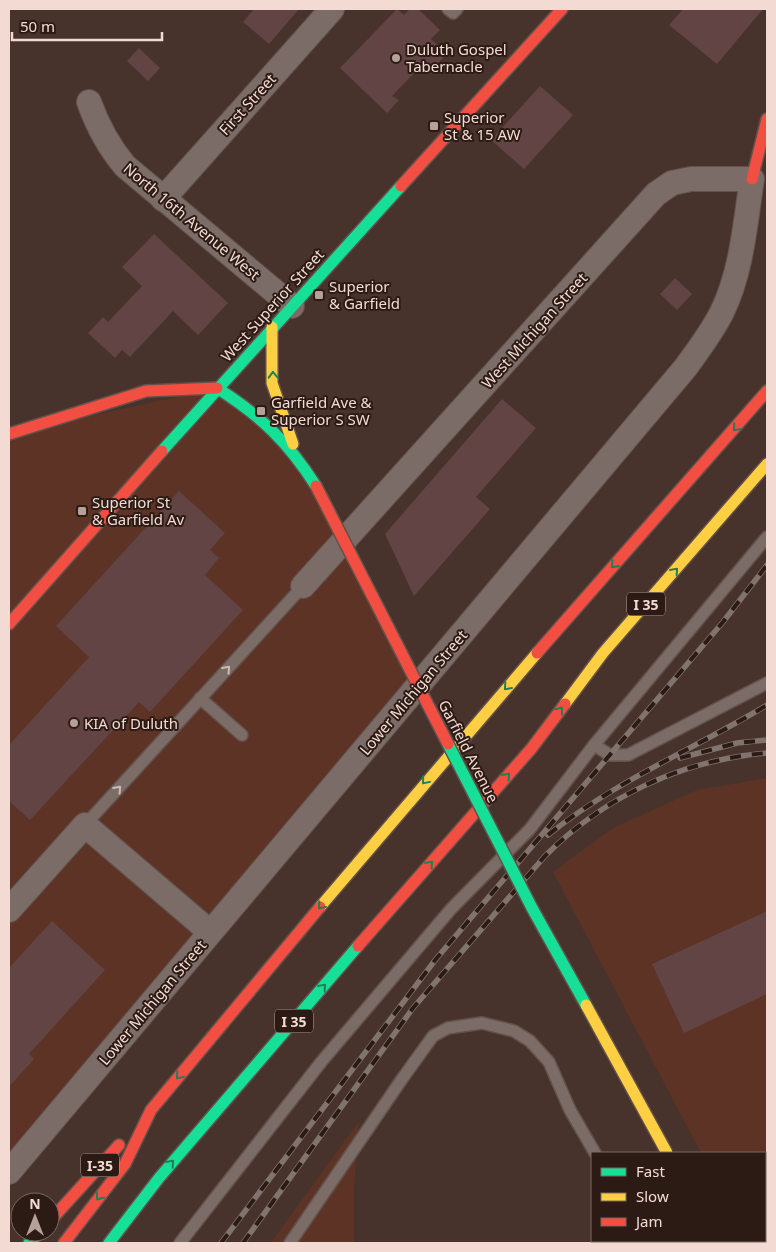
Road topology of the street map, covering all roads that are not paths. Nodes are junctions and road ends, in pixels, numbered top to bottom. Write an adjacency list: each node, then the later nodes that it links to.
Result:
1 (332, 9): 8 (street, First Street)
2 (448, 9): 3 (lane)
3 (457, 9)
4 (562, 9): 9 (main road, West Superior Street)
5 (89, 102): 8 (street, North 16th Avenue West)
6 (767, 119): 7 (main road)
7 (752, 179): 17 (street, West Michigan Street); 25 (street, Lower Michigan Street)
8 (163, 199): 9 (street, North 16th Avenue West)
9 (292, 306): 10 (main road, West Superior Street)
10 (272, 327): 11 (main road, West Superior Street); 14 (main road, one-way to 10)
11 (217, 388): 13 (main road); 14 (main road, Garfield Avenue); 18 (main road, West Superior Street)
12 (767, 391): 26 (main road, one-way to 26)
13 (9, 434)
14 (297, 455): 28 (main road, Garfield Avenue, bridge)
15 (767, 464): 30 (main road, I 35, one-way to 15)
16 (767, 537): 22 (lane)
17 (303, 586): 20 (lane, one-way to 17)
18 (9, 624)
19 (767, 683): 22 (lane)
20 (200, 698): 21 (lane); 23 (lane, one-way to 20)
21 (242, 735)
22 (594, 745): 35 (lane)
23 (85, 825): 24 (street); 25 (street)
24 (9, 910)
25 (210, 932): 29 (street, Lower Michigan Street)
26 (151, 1110): 31 (main road, I-35); 32 (main road, one-way to 32)
27 (594, 1152): 36 (lane)
28 (666, 1152)
29 (9, 1172)
30 (159, 1178): 33 (main road, I 35); 34 (main road)
31 (60, 1210)
32 (64, 1243)
33 (109, 1243)
34 (118, 1243)
35 (180, 1243)
36 (290, 1243)

